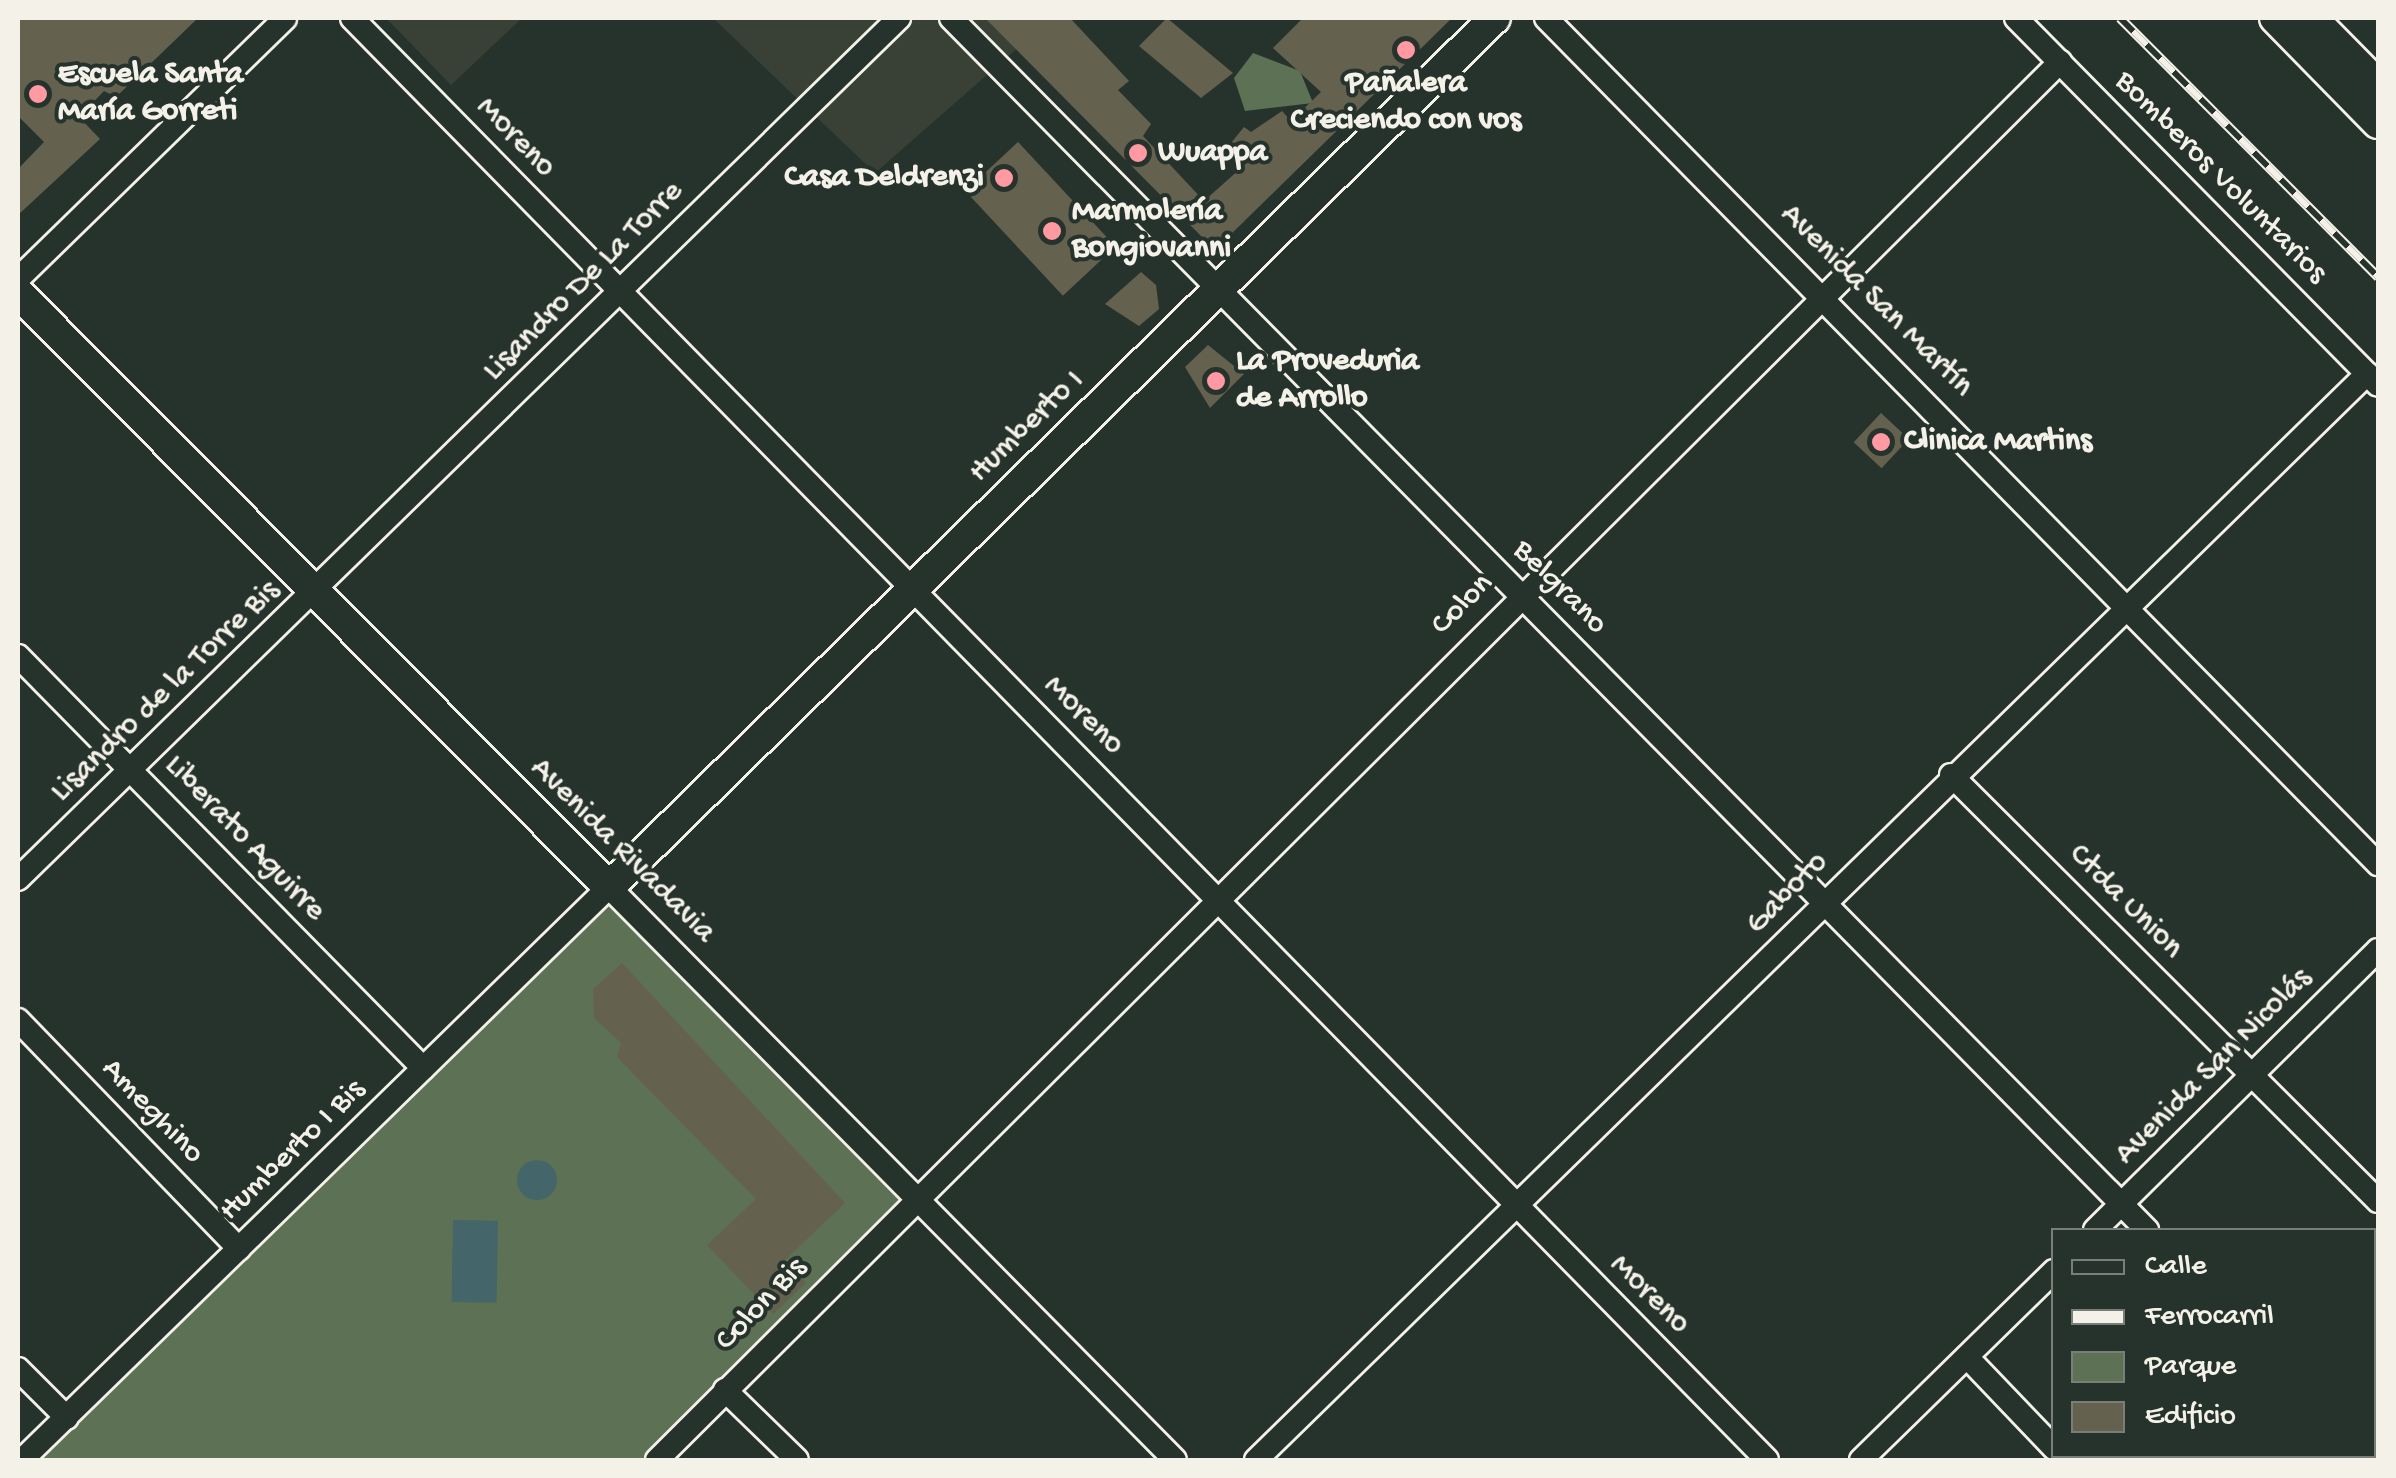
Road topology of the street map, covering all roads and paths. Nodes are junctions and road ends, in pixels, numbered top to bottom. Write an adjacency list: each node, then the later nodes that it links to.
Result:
1 (285, 18): 13 (street)
2 (352, 18): 15 (street, Moreno)
3 (899, 18): 15 (street, Lisandro De La Torre)
4 (950, 18): 14 (street, Belgrano)
5 (1495, 18): 14 (main road, Humberto I)
6 (1546, 18): 17 (street, Avenida San Martín)
7 (2016, 18): 10 (street, Bomberos Voluntarios)
8 (2275, 18): 12 (main road)
9 (2312, 18): 11 (main road)
10 (2060, 62): 17 (street, Colon); 18 (street, Bomberos Voluntarios)
11 (2378, 85)
12 (2378, 123)
13 (18, 279)
14 (1218, 289): 19 (main road, Humberto I); 21 (street, Belgrano)
15 (620, 292): 19 (street, Moreno); 20 (street, Lisandro De La Torre)
16 (18, 294): 20 (main road, Avenida Rivadavia)
17 (1825, 294): 21 (street, Colon); 22 (street, Avenida San Martín)
18 (2373, 379): 22 (street, Gaboto)
19 (912, 589): 28 (main road, Humberto I); 29 (street, Moreno)
20 (316, 593): 24 (street, Lisandro de la Torre Bis); 28 (main road, Avenida Rivadavia)
21 (1520, 594): 29 (street, Colon); 30 (street, Belgrano)
22 (2131, 604): 25 (street, Gaboto); 26 (street, Avenida San Martín)
23 (18, 656): 24 (street, Liberato Aguirre)
24 (131, 770): 27 (street, Lisandro de la Torre Bis); 33 (street, Liberato Aguirre)
25 (1951, 775): 30 (street, Gaboto); 34 (street, Ctda Union)
26 (2374, 854)
27 (18, 879)
28 (608, 887): 33 (street, Humberto I Bis); 35 (street, Avenida Rivadavia)
29 (1214, 896): 35 (street, Colon); 38 (street, Moreno)
30 (1825, 904): 37 (street, Belgrano); 38 (street, Gaboto)
31 (2378, 950): 34 (street, Avenida San Nicolás)
32 (18, 1020): 41 (street, Ameghino)
33 (423, 1068): 41 (street, Humberto I Bis)
34 (2252, 1074): 36 (street, Ctda Union); 37 (street, Avenida San Nicolás)
35 (915, 1196): 45 (street, Colon Bis); 51 (street, Avenida Rivadavia)
36 (2378, 1201)
37 (2121, 1204): 39 (street, Avenida San Nicolás); 40 (street, Belgrano)
38 (1515, 1207): 52 (street, Gaboto); 53 (street, Moreno)
39 (2096, 1228)
40 (2145, 1228)
41 (239, 1249): 46 (street, Humberto I Bis)
42 (2051, 1274): 43 (street)
43 (1967, 1357): 47 (street); 54 (street)
44 (18, 1369): 46 (street)
45 (725, 1390): 49 (street, Colon Bis); 50 (street)
46 (67, 1418): 48 (street, Humberto I Bis)
47 (2051, 1445)
48 (22, 1460)
49 (657, 1460)
50 (797, 1460)
51 (1174, 1460)
52 (1256, 1460)
53 (1767, 1460)
54 (1862, 1460)

